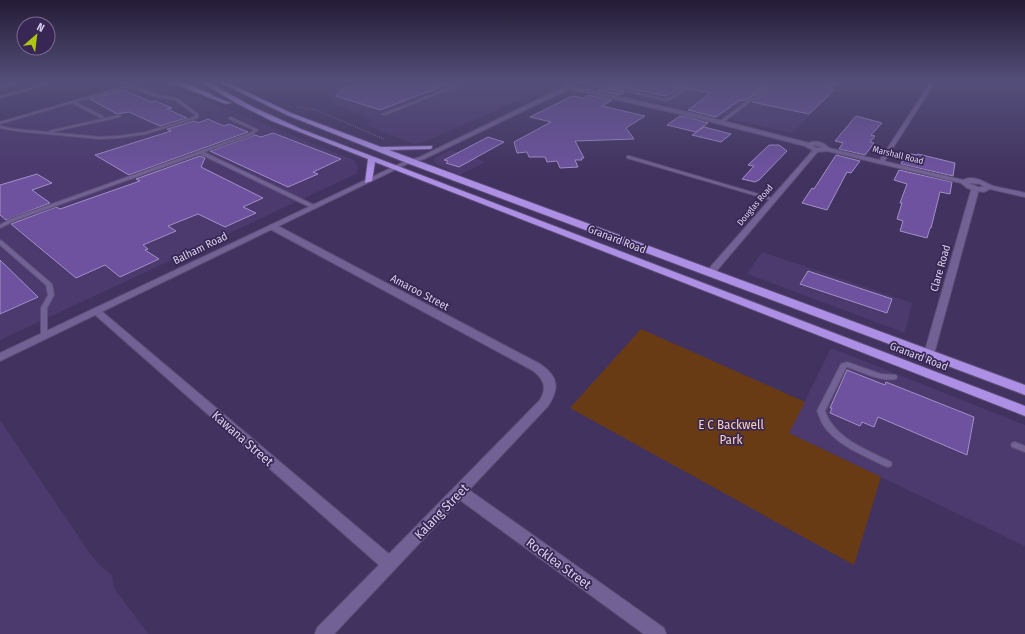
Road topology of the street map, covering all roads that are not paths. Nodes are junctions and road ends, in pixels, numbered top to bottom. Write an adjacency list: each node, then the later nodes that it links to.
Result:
1 (41, 112): 19 (lane)
2 (91, 112): 15 (lane)
3 (192, 112): 21 (lane)
4 (252, 112): 17 (highway)
5 (258, 112): 17 (highway, Granard Road)
6 (284, 112): 24 (highway, Granard Road)
7 (390, 112): 13 (lane)
8 (505, 112): 23 (street, Balham Road)
9 (516, 112): 30 (street, Balham Road)
10 (672, 112): 18 (street)
11 (735, 112): 18 (lane)
12 (914, 112): 31 (street)
13 (384, 114)
14 (119, 116): 21 (lane)
15 (102, 117)
16 (230, 118): 27 (lane)
17 (273, 120): 29 (highway, Granard Road)
18 (720, 123): 22 (street)
19 (0, 124)
20 (0, 127): 21 (lane)
21 (40, 132)
22 (808, 144): 25 (street, Marshall Road); 26 (street)
23 (430, 147): 24 (highway); 30 (street, Balham Road)
24 (375, 148): 30 (highway, Granard Road)
25 (827, 148): 26 (street); 31 (street, Marshall Road)
26 (816, 150): 38 (street, Douglas Road)
27 (200, 152): 39 (lane); 40 (lane)
28 (628, 157): 38 (lane)
29 (372, 159): 32 (highway, Granard Road); 33 (highway)
30 (410, 161): 32 (street, Balham Road); 43 (highway, Granard Road)
31 (882, 161): 34 (street, Marshall Road)
32 (396, 168): 33 (street, Balham Road); 51 (highway, Granard Road)
33 (368, 181): 39 (street, Balham Road)
34 (964, 182): 35 (street); 36 (street)
35 (989, 187): 36 (street); 37 (street)
36 (975, 189): 46 (street, Clare Road)
37 (1025, 195)
38 (773, 199): 43 (street, Douglas Road)
39 (314, 207): 41 (street, Balham Road)
40 (0, 227)
41 (273, 227): 44 (street, Balham Road); 49 (street, Amaroo Street)
42 (0, 242): 45 (lane)
43 (710, 273): 46 (highway, Granard Road)
44 (96, 311): 45 (street, Balham Road); 56 (street, Kawana Street)
45 (44, 336): 47 (street, Balham Road)
46 (929, 354): 50 (highway, Granard Road)
47 (0, 357)
48 (894, 377): 54 (lane)
49 (551, 383): 55 (street, Kalang Street)
50 (1025, 390)
51 (1025, 411)
52 (1015, 445): 53 (lane)
53 (1025, 449)
54 (888, 464)
55 (459, 491): 56 (street, Kalang Street); 58 (street, Rocklea Street)
56 (389, 564): 57 (street, Kalang Street)
57 (323, 634)
58 (658, 634)

